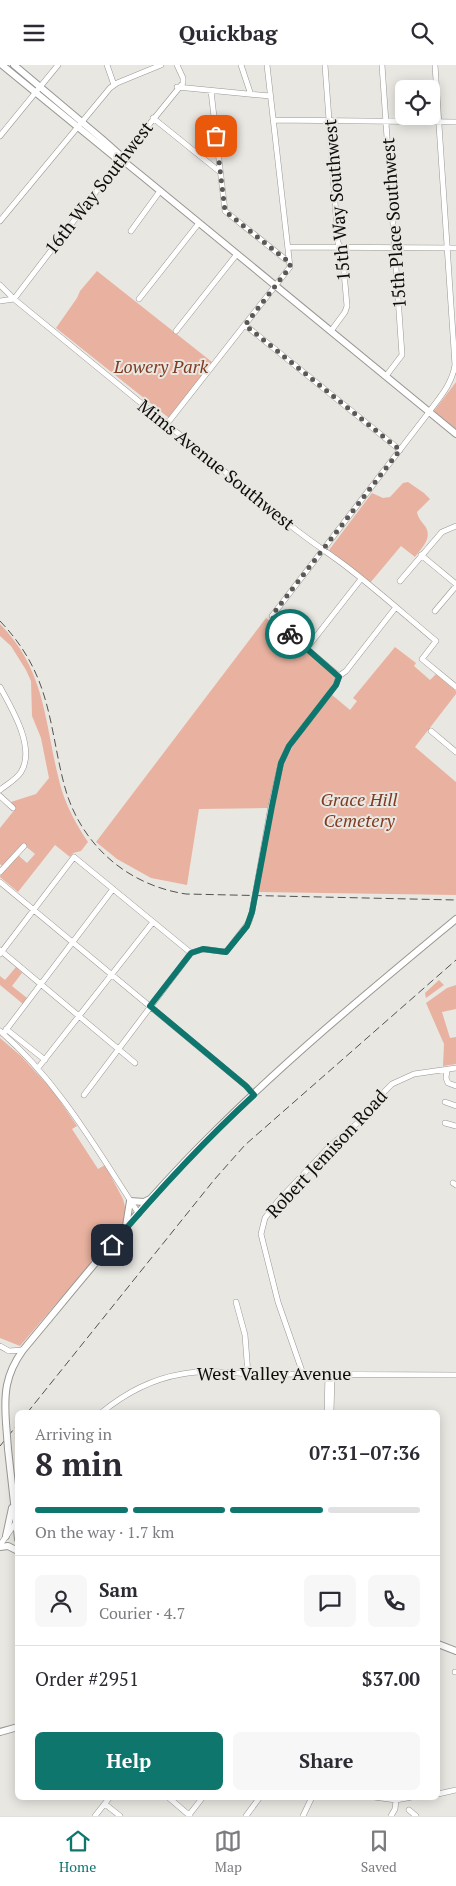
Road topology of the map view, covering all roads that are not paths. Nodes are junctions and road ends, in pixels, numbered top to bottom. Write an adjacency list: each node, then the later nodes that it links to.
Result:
1 (2, 65): 15 (main road)
2 (14, 65): 15 (main road)
3 (58, 65): 15 (street)
4 (107, 65): 13 (street)
5 (161, 65): 13 (street)
6 (241, 65): 17 (street)
7 (267, 65): 18 (street)
8 (326, 65): 21 (street, 15th Way Southwest)
9 (382, 65): 22 (street, 15th Place Southwest)
10 (435, 65): 12 (street)
11 (180, 66): 14 (street)
12 (436, 80)
13 (114, 85): 26 (street)
14 (178, 87): 16 (street); 19 (street, 16th Way Southwest)
15 (38, 90): 26 (main road); 28 (street)
16 (211, 91): 17 (street); 30 (street)
17 (251, 95): 18 (street)
18 (270, 97): 20 (street)
19 (153, 118): 29 (street, 16th Way Southwest); 30 (street)
20 (273, 120): 21 (street); 36 (street)
21 (330, 121): 22 (street); 35 (street, 15th Way Southwest)
22 (386, 121): 23 (street); 37 (street, 15th Place Southwest)
23 (395, 121)
24 (440, 122): 25 (street)
25 (456, 122)
26 (79, 124): 29 (main road); 32 (street)
27 (439, 125): 38 (street)
28 (0, 136)
29 (121, 159): 31 (main road); 44 (street, 16th Way Southwest)
30 (220, 173): 41 (street)
31 (160, 191): 33 (main road); 34 (street)
32 (0, 221)
33 (199, 223): 40 (main road); 45 (street)
34 (131, 231)
35 (340, 246): 36 (street); 37 (street); 49 (street, 15th Way Southwest)
36 (288, 247): 41 (street)
37 (396, 247): 38 (street); 50 (street, 15th Place Southwest)
38 (448, 247): 39 (street); 51 (street)
39 (456, 248)
40 (237, 254): 43 (main road); 48 (street)
41 (290, 261): 43 (street)
42 (0, 285): 44 (street, Mims Avenue Southwest)
43 (275, 285): 47 (street); 49 (main road)
44 (14, 299): 46 (street); 52 (street, Mims Avenue Southwest)
45 (139, 299)
46 (0, 301)
47 (245, 325): 52 (street); 54 (street)
48 (176, 331)
49 (331, 331): 50 (main road)
50 (386, 376): 51 (main road)
51 (429, 412): 53 (main road); 54 (street)
52 (165, 423): 56 (street, Mims Avenue Southwest)
53 (456, 434)
54 (400, 450): 56 (street)
55 (456, 526): 57 (street)
56 (324, 550): 58 (street, Mims Avenue Southwest); 63 (street)
57 (422, 555): 59 (street); 60 (street)
58 (361, 579): 61 (street, Mims Avenue Southwest); 63 (street)
59 (400, 581)
60 (456, 585): 62 (street)
61 (396, 607): 64 (street); 66 (street, Mims Avenue Southwest)
62 (435, 611)
63 (307, 648): 64 (street)
64 (339, 677): 81 (street)
65 (0, 687): 69 (street)
66 (456, 687)
67 (431, 731): 68 (street)
68 (456, 752)
69 (0, 790)
70 (0, 796): 71 (street)
71 (13, 808)
72 (24, 846): 73 (street)
73 (0, 873)
74 (0, 882): 76 (street)
75 (113, 889): 76 (street); 78 (street); 79 (street)
76 (34, 910): 79 (street); 80 (street)
77 (456, 919): 95 (main road)
78 (153, 922): 81 (street); 82 (street)
79 (73, 942): 82 (street); 83 (street)
80 (1, 952): 83 (street)
81 (191, 953): 84 (street)
82 (112, 974): 84 (street); 85 (street)
83 (41, 984): 85 (street); 86 (street)
84 (150, 1006): 87 (street); 95 (street)
85 (80, 1015): 87 (street); 88 (street)
86 (3, 1031): 88 (street); 91 (street)
87 (118, 1048): 89 (street); 94 (street)
88 (45, 1060): 91 (street)
89 (135, 1063)
90 (456, 1068): 92 (street, Robert Jemison Road)
91 (38, 1069): 101 (street)
92 (447, 1069): 93 (street); 108 (street, Robert Jemison Road)
93 (456, 1086)
94 (84, 1095)
95 (254, 1095): 100 (main road)
96 (445, 1102): 97 (street)
97 (456, 1106)
98 (446, 1123): 99 (street)
99 (456, 1127)
100 (152, 1199): 101 (main road); 102 (main road)
101 (130, 1201): 102 (street); 103 (main road)
102 (139, 1214): 103 (main road)
103 (125, 1230): 106 (main road)
104 (236, 1302): 107 (street)
105 (0, 1346): 106 (street)
106 (23, 1350): 113 (main road, bridge)
107 (248, 1373): 108 (street, West Valley Avenue); 111 (street, West Valley Avenue)
108 (303, 1374): 109 (street, West Valley Avenue)
109 (330, 1374): 110 (street, West Valley Avenue); 112 (street)
110 (456, 1375)
111 (105, 1410)
112 (329, 1410)
113 (15, 1500): 115 (main road)
114 (15, 1523): 115 (street)
115 (6, 1536): 116 (street)
116 (0, 1546): 117 (main road)
117 (15, 1550)
118 (440, 1645): 119 (main road)
119 (456, 1651)
120 (15, 1728): 121 (main road)
121 (0, 1732)
122 (456, 1790): 123 (street)
123 (440, 1793)
124 (108, 1800): 130 (street)
125 (171, 1800): 134 (street)
126 (201, 1800): 134 (street)
127 (258, 1800): 135 (street)
128 (311, 1800): 136 (street)
129 (396, 1800): 137 (street)
130 (105, 1804): 132 (street); 133 (street)
131 (409, 1810): 138 (street)
132 (95, 1816)
133 (120, 1816)
134 (190, 1816)
135 (246, 1816)
136 (303, 1816)
137 (391, 1816)
138 (416, 1816)

